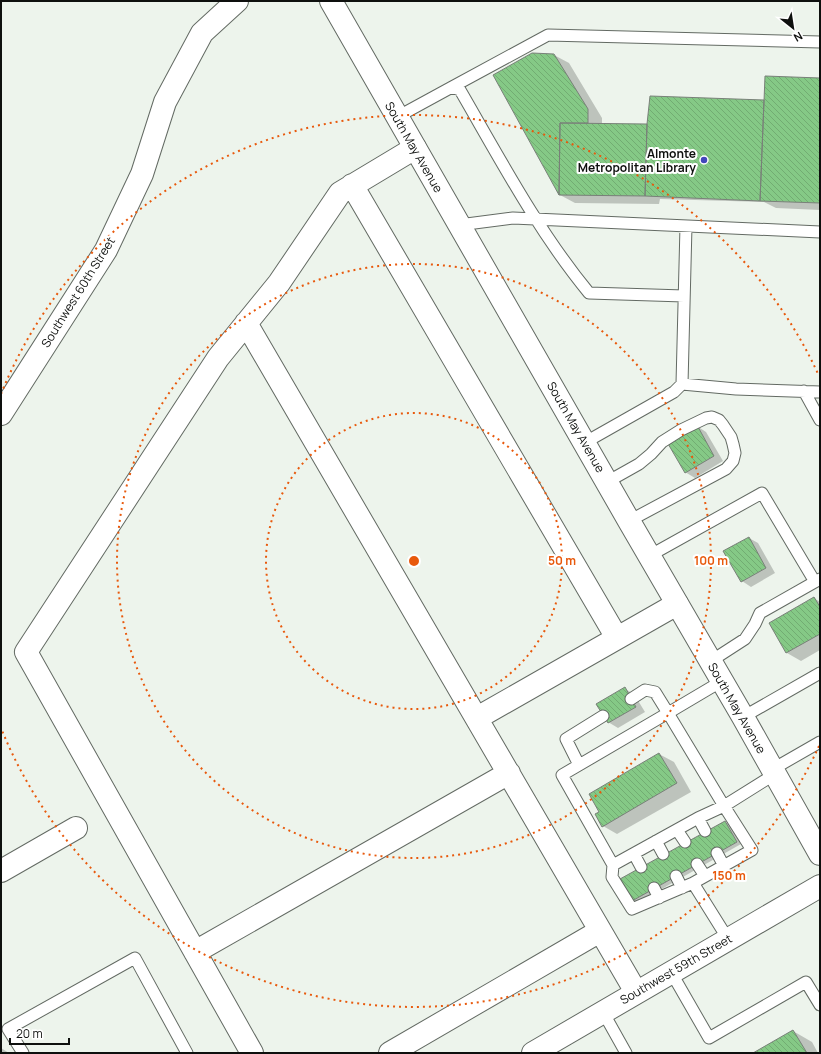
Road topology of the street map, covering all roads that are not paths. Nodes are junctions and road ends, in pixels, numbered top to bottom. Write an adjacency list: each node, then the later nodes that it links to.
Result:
1 (237, 1): 17 (street, Southwest 60th Street)
2 (331, 1): 5 (street, South May Avenue)
3 (820, 42): 4 (lane)
4 (452, 87): 5 (lane); 8 (lane)
5 (397, 117): 6 (street, South May Avenue)
6 (415, 148): 7 (street); 9 (street, South May Avenue)
7 (352, 185): 13 (street); 25 (street)
8 (535, 219): 9 (lane); 10 (lane); 12 (lane)
9 (459, 225): 19 (street, South May Avenue)
10 (686, 226): 11 (lane); 12 (lane)
11 (820, 232)
12 (684, 296): 14 (lane)
13 (246, 323): 33 (street); 61 (street)
14 (682, 384): 15 (lane); 19 (lane)
15 (804, 391): 16 (lane); 18 (lane)
16 (820, 392)
17 (1, 414)
18 (820, 420)
19 (584, 442): 20 (street, South May Avenue)
20 (607, 482): 21 (street, South May Avenue); 21 (lane)
21 (629, 521): 22 (street, South May Avenue)
22 (649, 556): 23 (lane); 24 (street, South May Avenue)
23 (818, 580): 26 (lane)
24 (677, 604): 25 (street); 26 (street, South May Avenue)
25 (617, 638): 33 (street)
26 (710, 661): 28 (street, South May Avenue)
27 (820, 672): 32 (lane)
28 (722, 681): 30 (lane); 32 (street, South May Avenue)
29 (631, 699): 30 (lane)
30 (668, 713): 35 (lane); 38 (lane)
31 (603, 716): 35 (lane)
32 (743, 717): 36 (street, South May Avenue)
33 (477, 718): 37 (street)
34 (820, 742): 36 (lane)
35 (579, 765): 50 (lane)
36 (774, 772): 38 (lane); 48 (street, South May Avenue)
37 (509, 773): 59 (street); 61 (street)
38 (724, 806): 39 (lane); 51 (lane)
39 (698, 818): 41 (lane); 42 (lane)
40 (76, 828): 53 (street)
41 (677, 830): 43 (lane); 44 (lane)
42 (705, 831)
43 (656, 842): 46 (lane); 47 (lane)
44 (685, 842)
45 (717, 853): 51 (lane)
46 (634, 854): 50 (lane); 52 (lane)
47 (663, 854)
48 (820, 854)
49 (698, 864): 55 (lane)
50 (613, 865): 58 (lane)
51 (724, 866): 55 (lane)
52 (641, 867)
53 (1, 871)
54 (676, 876): 58 (lane)
55 (705, 876): 56 (lane)
56 (693, 883): 58 (lane); 60 (lane)
57 (820, 886): 60 (street, Southwest 59th Street)
58 (682, 888)
59 (600, 931): 63 (street); 70 (street)
60 (728, 939): 62 (street, Southwest 59th Street)
61 (195, 952): 69 (street)
62 (671, 972): 63 (street, Southwest 59th Street); 64 (lane)
63 (636, 992): 65 (street, Southwest 59th Street)
64 (820, 1006)
65 (603, 1012): 71 (street, Southwest 59th Street); 72 (lane)
66 (5, 1030): 67 (lane); 68 (lane)
67 (22, 1053)
68 (187, 1053)
69 (252, 1053)
70 (390, 1053)
71 (533, 1053)
72 (626, 1053)

